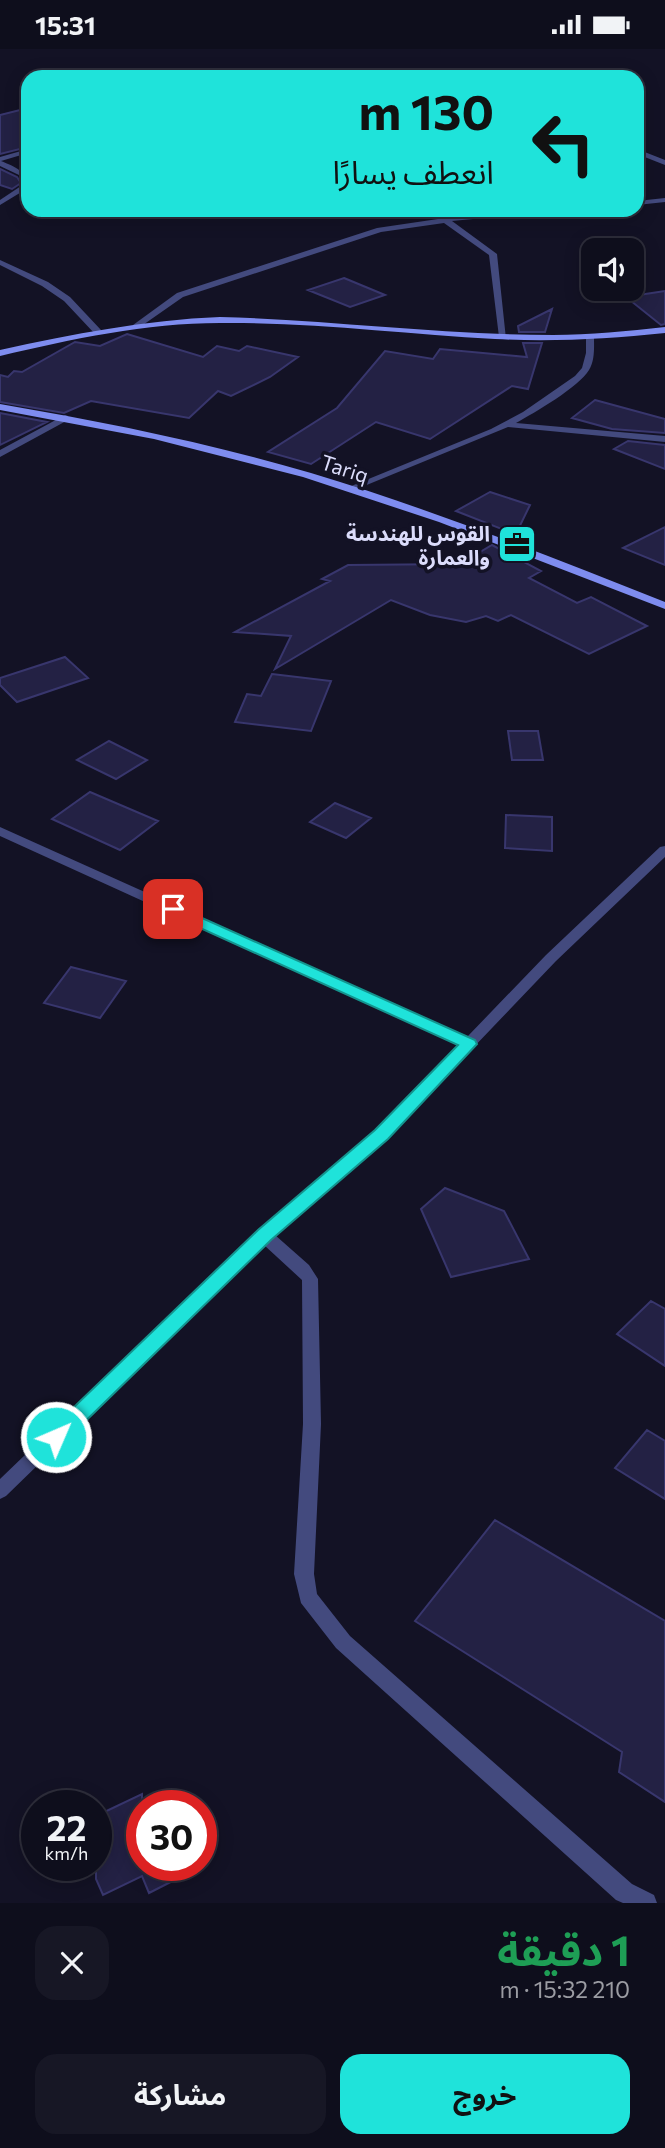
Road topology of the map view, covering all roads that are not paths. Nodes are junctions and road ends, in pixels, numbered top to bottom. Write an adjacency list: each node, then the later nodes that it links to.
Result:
1 (21, 154): 3 (street)
2 (644, 154): 4 (street)
3 (0, 161): 5 (street)
4 (665, 163)
5 (21, 173)
6 (21, 190): 9 (street)
7 (665, 200): 8 (street)
8 (644, 202)
9 (0, 203)
10 (476, 217): 11 (street)
11 (445, 220): 13 (street); 16 (street)
12 (0, 262): 15 (street)
13 (137, 325): 15 (street); 16 (street)
14 (665, 330): 17 (street)
15 (98, 332): 18 (street)
16 (503, 337): 17 (street)
17 (590, 337): 21 (street)
18 (0, 353)
19 (0, 407): 20 (street, Tariq)
20 (65, 418): 23 (street); 24 (street, Tariq)
21 (509, 425): 22 (street); 24 (street)
22 (665, 439)
23 (0, 454)
24 (349, 489): 25 (street, Tariq)
25 (665, 606)
26 (0, 831): 28 (street)
27 (665, 850): 28 (street)
28 (469, 1044): 29 (street)
29 (264, 1235): 30 (street); 31 (street)
30 (0, 1491)
31 (646, 1903)

